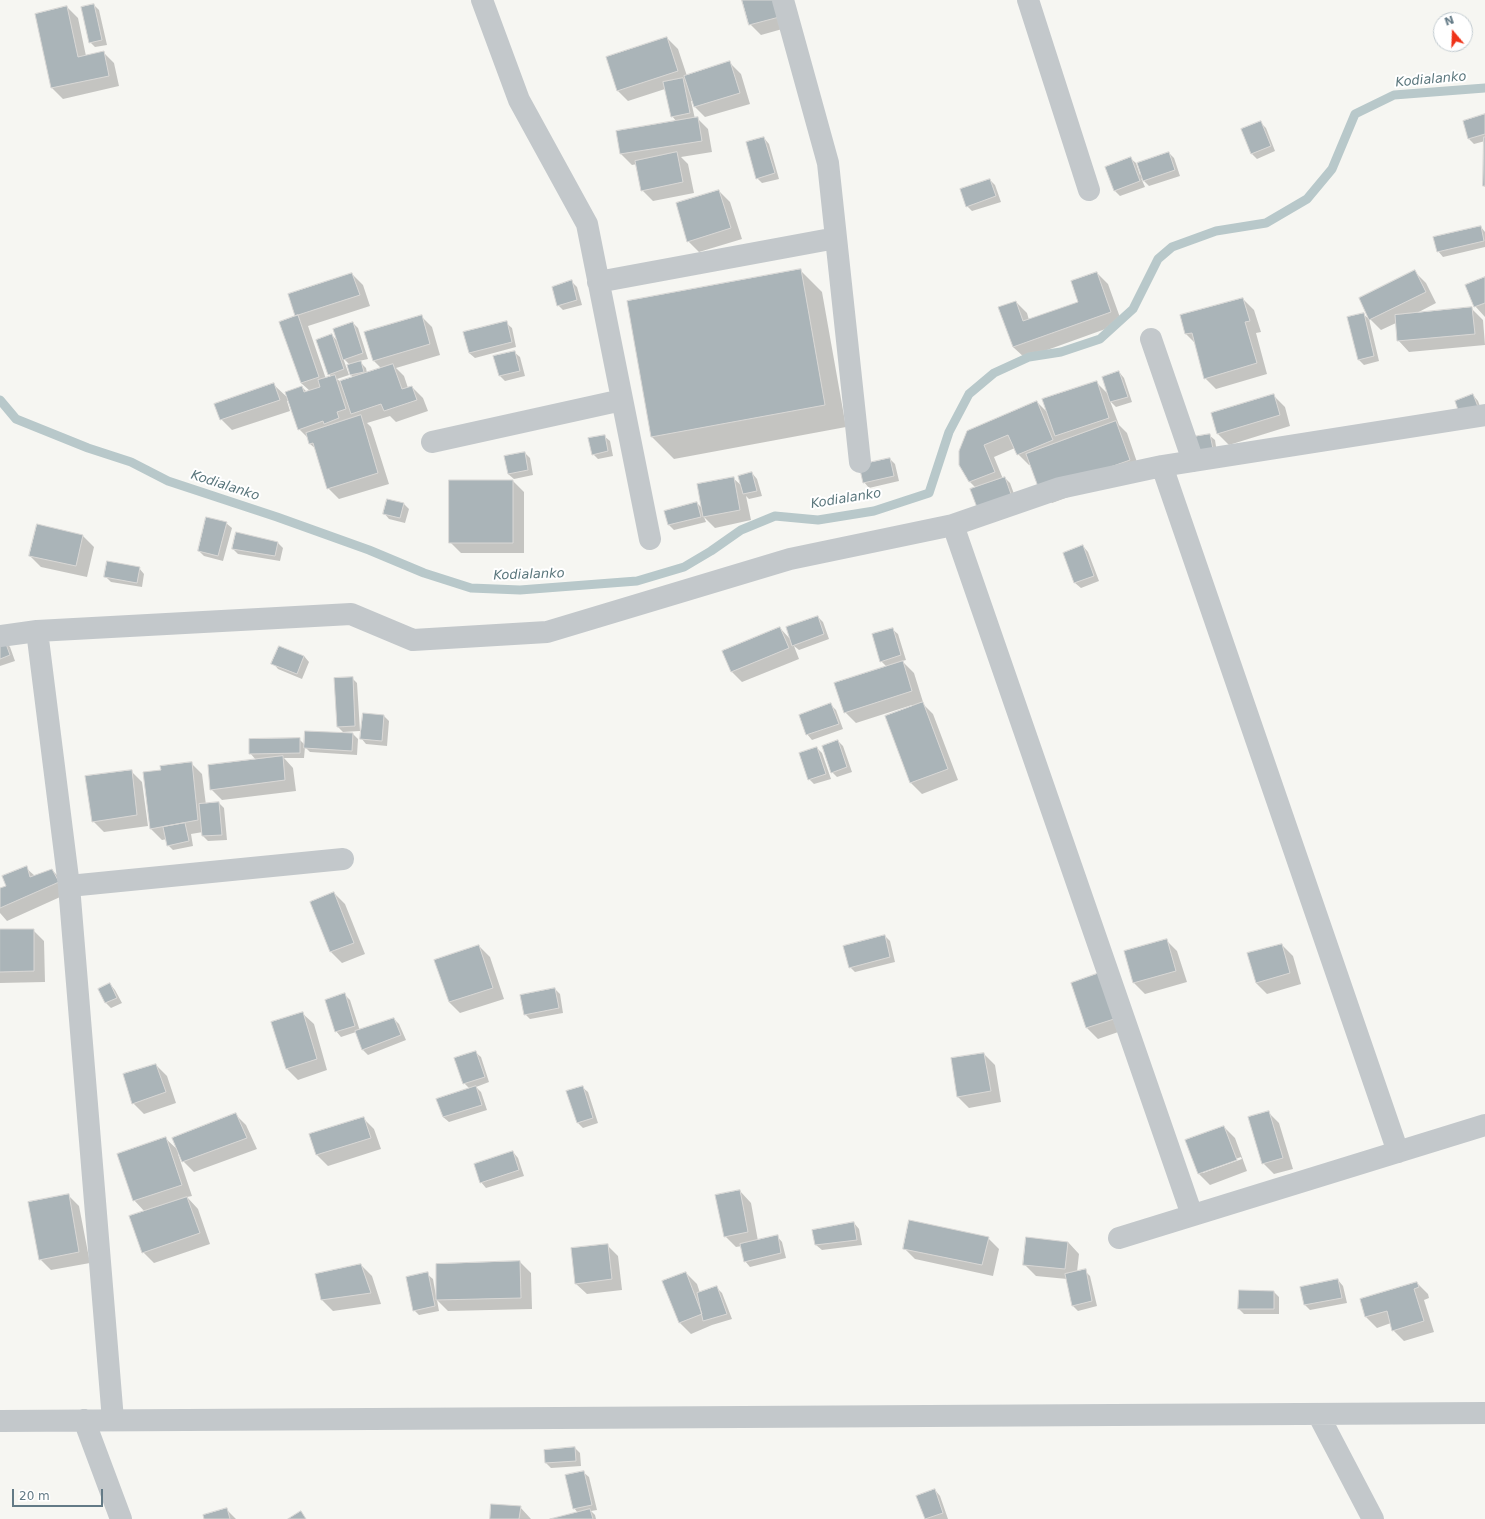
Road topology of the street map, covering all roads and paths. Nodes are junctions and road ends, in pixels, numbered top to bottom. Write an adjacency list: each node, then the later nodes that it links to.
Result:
1 (482, 0): 6 (street)
2 (783, 0): 5 (street)
3 (1028, 0): 4 (street)
4 (1089, 190)
5 (836, 238): 6 (street); 12 (street)
6 (598, 282): 8 (street)
7 (1151, 339): 11 (street)
8 (622, 400): 10 (street); 15 (street)
9 (1485, 415): 11 (street)
10 (432, 442)
11 (1193, 461): 13 (street)
12 (860, 462)
13 (1162, 466): 14 (street); 21 (street)
14 (953, 525): 16 (street); 22 (street)
15 (650, 539)
16 (38, 631): 17 (street); 19 (street)
17 (0, 636)
18 (343, 859): 19 (street)
19 (69, 886): 27 (street)
20 (1485, 1125): 21 (street)
21 (1398, 1152): 22 (street)
22 (1192, 1215): 23 (street)
23 (1119, 1238)
24 (1485, 1413): 25 (street)
25 (1318, 1414): 27 (street); 30 (street)
26 (84, 1420): 27 (street); 28 (street); 29 (street)
27 (113, 1420)
28 (0, 1421)
29 (121, 1519)
30 (1373, 1519)

